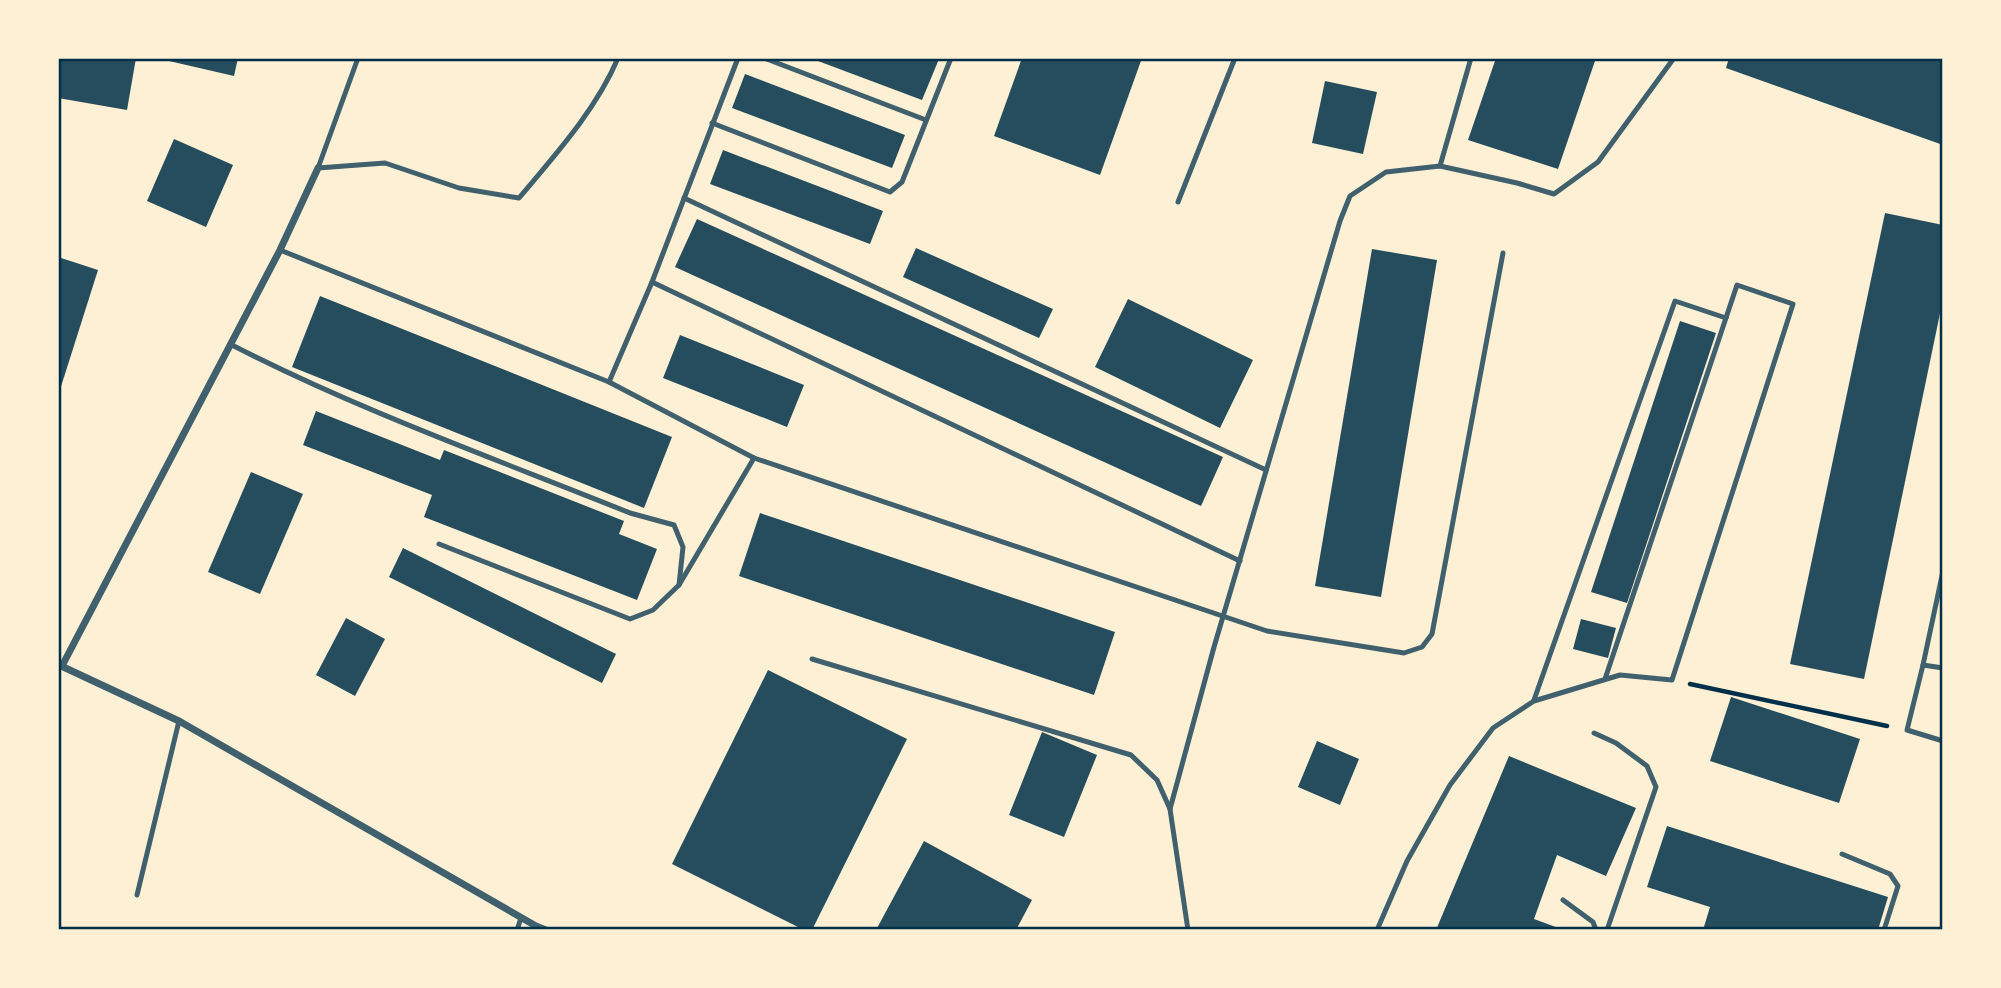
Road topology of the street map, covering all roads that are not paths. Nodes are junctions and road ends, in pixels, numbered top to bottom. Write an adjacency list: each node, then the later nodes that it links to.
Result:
1 (358, 58): 12 (lane)
2 (618, 58): 12 (lane)
3 (738, 58): 10 (lane)
4 (764, 58): 9 (lane)
5 (951, 58): 9 (lane)
6 (1235, 58): 14 (lane)
7 (1471, 58): 11 (lane)
8 (1674, 58): 11 (lane)
9 (926, 120): 10 (lane)
10 (712, 123): 13 (lane)
11 (1440, 166): 22 (lane)
12 (318, 168): 15 (street)
13 (684, 198): 17 (lane); 22 (lane)
14 (1178, 202)
15 (280, 250): 19 (street); 20 (lane)
16 (1503, 253): 27 (lane)
17 (652, 282): 20 (lane); 24 (lane)
18 (1726, 318): 32 (lane); 32 (lane); 33 (lane)
19 (230, 344): 26 (lane); 30 (street)
20 (609, 382): 21 (lane)
21 (754, 458): 26 (lane); 27 (lane)
22 (1266, 470): 24 (lane)
23 (439, 544): 26 (lane)
24 (1240, 561): 27 (lane)
25 (1943, 571): 29 (lane)
26 (679, 585)
27 (1223, 616): 37 (lane)
28 (812, 659): 37 (lane)
29 (1923, 665): 31 (lane); 36 (lane)
30 (60, 666): 34 (street)
31 (1943, 668)
32 (1605, 679): 33 (lane)
33 (1534, 701): 45 (lane)
34 (179, 721): 39 (lane); 41 (street)
35 (1594, 733): 47 (lane)
36 (1943, 741)
37 (1170, 809): 44 (lane)
38 (1842, 854): 48 (lane)
39 (137, 895)
40 (1563, 900): 46 (lane)
41 (521, 918): 42 (lane); 43 (street)
42 (517, 930)
43 (546, 930)
44 (1188, 930)
45 (1377, 930)
46 (1596, 930)
47 (1607, 930)
48 (1884, 930)

